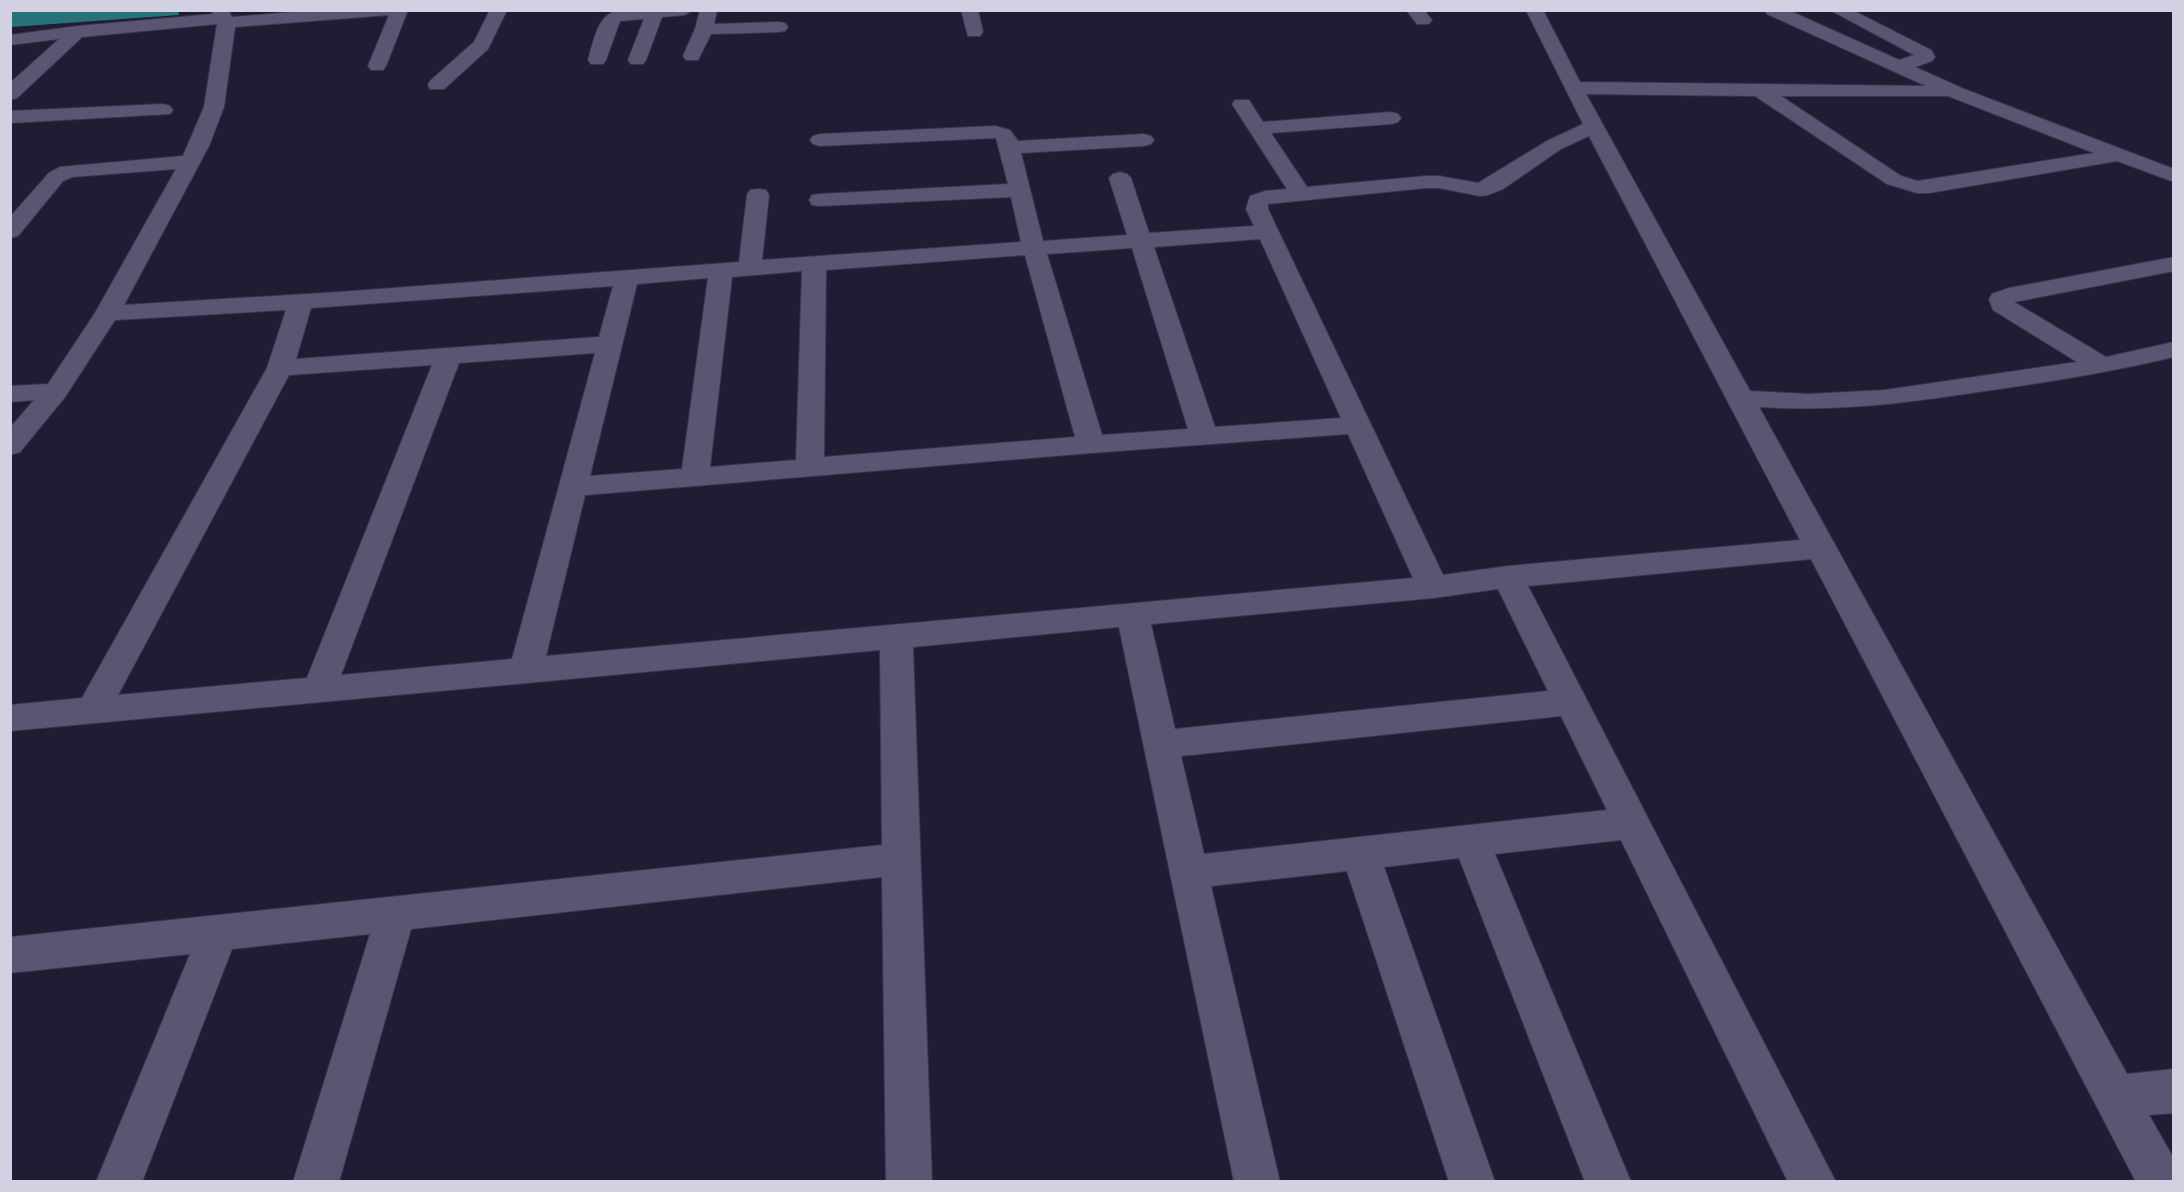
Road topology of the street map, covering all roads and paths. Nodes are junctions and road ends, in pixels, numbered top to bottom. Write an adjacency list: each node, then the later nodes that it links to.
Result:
1 (389, 10): 11 (street)
2 (400, 10): 20 (street)
3 (500, 10): 22 (street)
4 (685, 10): 10 (street)
5 (709, 10): 13 (street)
6 (969, 10): 15 (street)
7 (1534, 10): 23 (street)
8 (1773, 10): 21 (street)
9 (1838, 10): 21 (street)
10 (655, 12): 18 (street); 19 (street)
11 (222, 17): 14 (street); 37 (street)
12 (779, 27): 13 (street)
13 (704, 29): 17 (street)
14 (78, 31): 16 (street); 26 (street)
15 (974, 32)
16 (10, 40)
17 (692, 56)
18 (597, 60)
19 (638, 60)
20 (377, 66)
21 (1898, 67): 25 (street)
22 (437, 85)
23 (1573, 88): 24 (street); 31 (street)
24 (1758, 88): 25 (street); 36 (street)
25 (1958, 93): 36 (street)
26 (10, 94)
27 (1242, 104): 32 (street)
28 (162, 110): 29 (street)
29 (10, 117)
30 (1391, 118): 32 (street)
31 (1594, 127): 41 (street); 62 (street)
32 (1258, 128): 41 (street)
33 (820, 140): 35 (street)
34 (1144, 140): 35 (street)
35 (1010, 148): 40 (street)
36 (2118, 155): 38 (street)
37 (190, 162): 44 (street); 54 (street)
38 (2174, 176)
39 (1120, 178): 46 (street)
40 (1020, 190): 43 (street); 47 (street)
41 (1300, 192): 45 (street)
42 (758, 195): 50 (street)
43 (820, 200)
44 (14, 224)
45 (1268, 232): 46 (street); 63 (street)
46 (1141, 241): 47 (street); 64 (street)
47 (1034, 248): 48 (street); 65 (street)
48 (814, 262): 50 (street); 67 (street)
49 (2174, 264): 58 (street)
50 (750, 267): 51 (street)
51 (721, 269): 52 (street); 68 (street)
52 (627, 277): 53 (street); 55 (street)
53 (300, 303): 54 (street); 59 (street)
54 (107, 313): 60 (street)
55 (611, 344): 57 (street); 69 (street)
56 (2174, 349): 58 (street)
57 (449, 355): 59 (street); 76 (street)
58 (2102, 366): 62 (street)
59 (280, 368): 78 (street)
60 (56, 391): 61 (street); 66 (street)
61 (10, 394)
62 (1740, 398): 70 (street)
63 (1357, 425): 64 (street); 72 (street)
64 (1204, 435): 65 (street)
65 (1091, 444): 67 (street)
66 (10, 446)
67 (810, 468): 68 (street)
68 (695, 477): 69 (street)
69 (574, 487): 75 (street)
70 (1821, 548): 71 (street); 90 (street)
71 (1508, 578): 72 (street); 77 (street)
72 (1433, 587): 73 (street)
73 (1132, 613): 74 (street); 80 (street)
74 (896, 635): 75 (street); 84 (street)
75 (526, 670): 76 (street)
76 (319, 689): 78 (street)
77 (1570, 702): 80 (street); 81 (street)
78 (93, 710): 79 (street)
79 (10, 718)
80 (1161, 744): 85 (street)
81 (1632, 823): 82 (street); 97 (street)
82 (1471, 841): 83 (street); 96 (street)
83 (1360, 853): 85 (street); 95 (street)
84 (902, 859): 86 (street); 93 (street)
85 (1189, 872): 94 (street)
86 (396, 913): 87 (street); 92 (street)
87 (218, 933): 88 (street); 91 (street)
88 (10, 956)
89 (2174, 1091): 90 (street)
90 (2116, 1098): 98 (street)
91 (119, 1182)
92 (316, 1182)
93 (909, 1182)
94 (1257, 1182)
95 (1472, 1182)
96 (1608, 1182)
97 (1813, 1182)
98 (2161, 1182)

